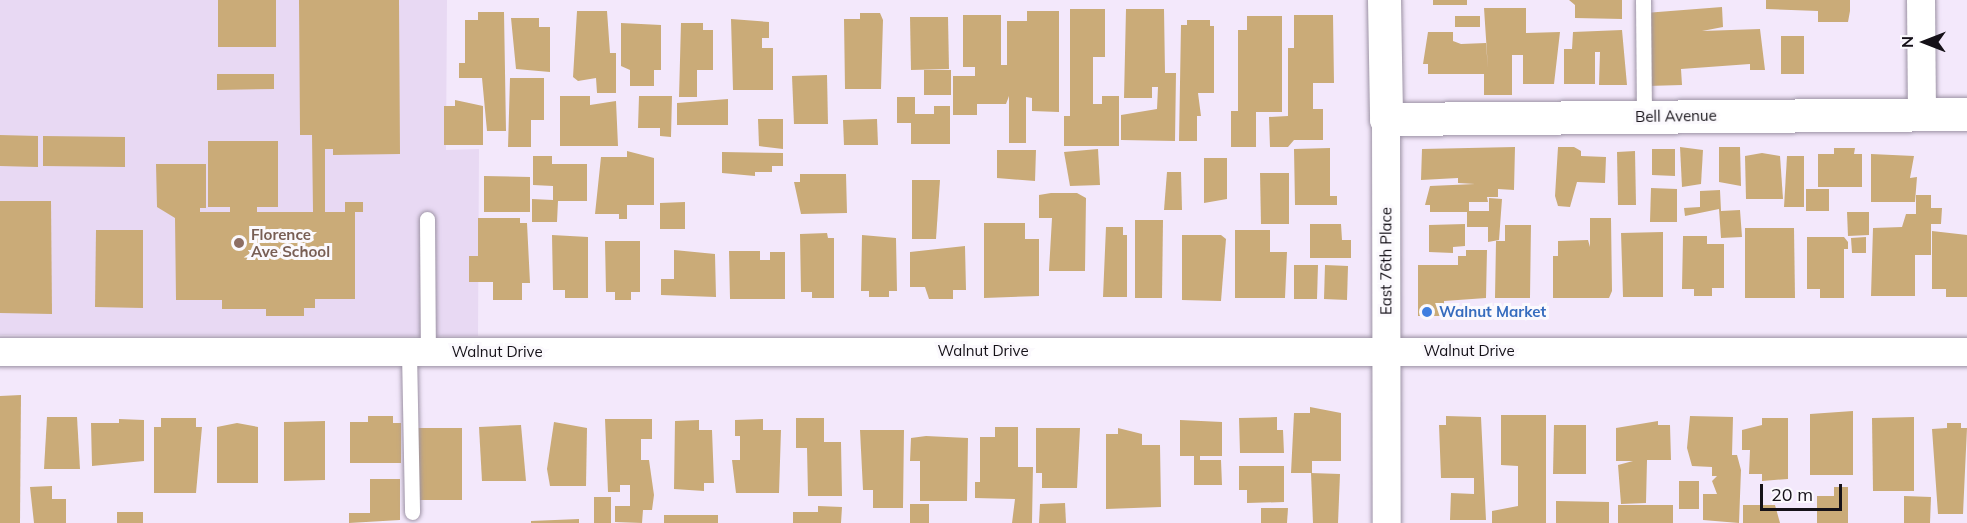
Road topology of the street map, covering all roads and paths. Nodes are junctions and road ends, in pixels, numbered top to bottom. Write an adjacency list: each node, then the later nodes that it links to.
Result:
1 (1384, 0): 7 (street, East 76th Place)
2 (1643, 0): 6 (lane)
3 (1921, 0): 4 (street)
4 (1922, 114): 5 (street, Bell Avenue); 6 (street, Bell Avenue)
5 (1967, 114)
6 (1644, 117): 7 (street, Bell Avenue)
7 (1386, 119): 9 (street, East 76th Place)
8 (427, 219): 11 (lane)
9 (1386, 351): 11 (street, Walnut Drive); 12 (street, Walnut Drive); 14 (street, East 76th Place)
10 (0, 352): 11 (street, Walnut Drive)
11 (419, 352): 13 (lane)
12 (1967, 352)
13 (412, 512)
14 (1386, 523)

